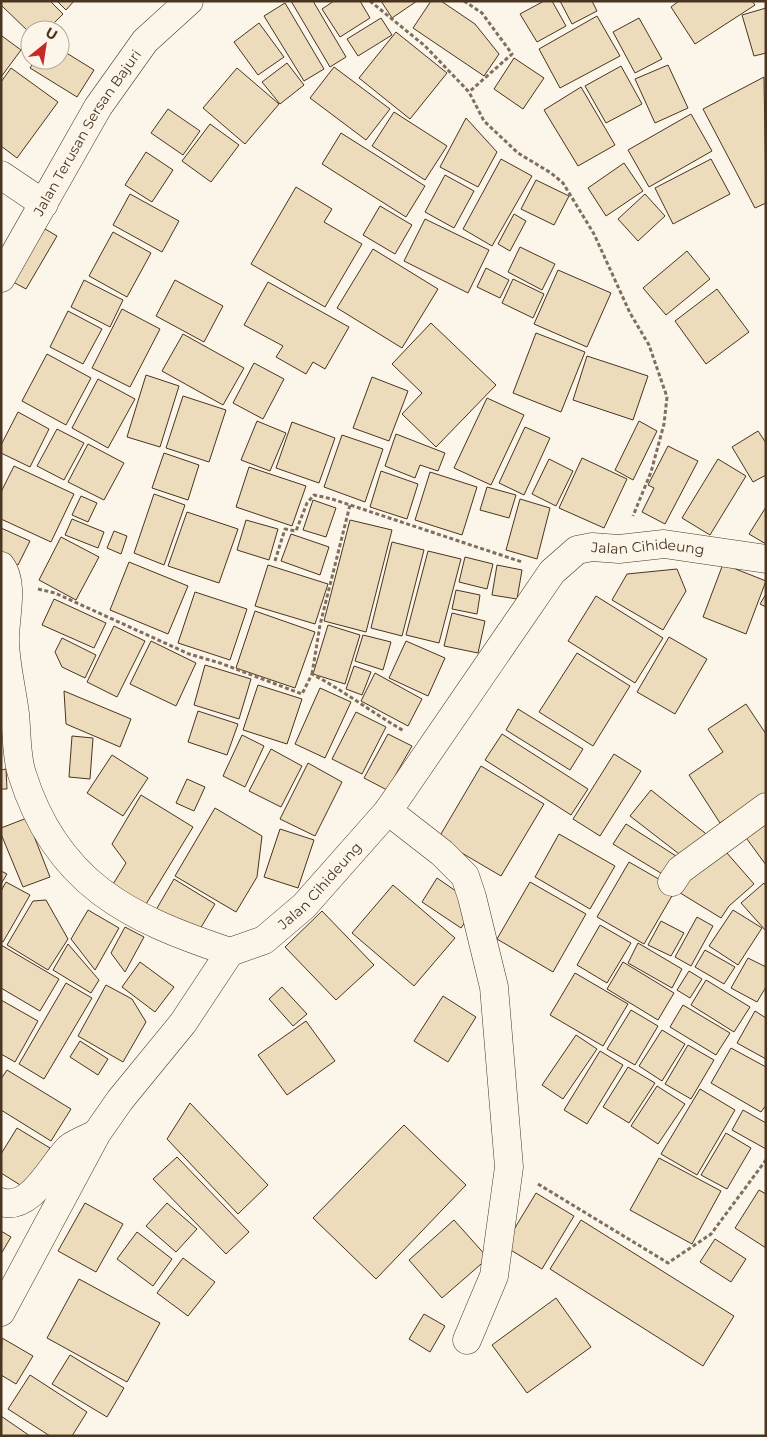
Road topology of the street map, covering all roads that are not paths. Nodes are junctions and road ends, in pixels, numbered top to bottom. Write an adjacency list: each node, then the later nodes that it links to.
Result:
1 (189, 1): 3 (street, Jalan Terusan Sersan Bajuri)
2 (1, 175): 3 (street)
3 (44, 204): 4 (street, Jalan Terusan Sersan Bajuri)
4 (1, 278)
5 (766, 559): 8 (street, Jalan Cihideung)
6 (5, 574): 10 (street)
7 (766, 807): 9 (street)
8 (388, 811): 10 (street, Jalan Cihideung); 14 (street)
9 (672, 882)
10 (230, 952): 11 (street)
11 (97, 1133): 12 (street); 13 (street)
12 (1, 1202)
13 (1, 1312)
14 (467, 1340)

